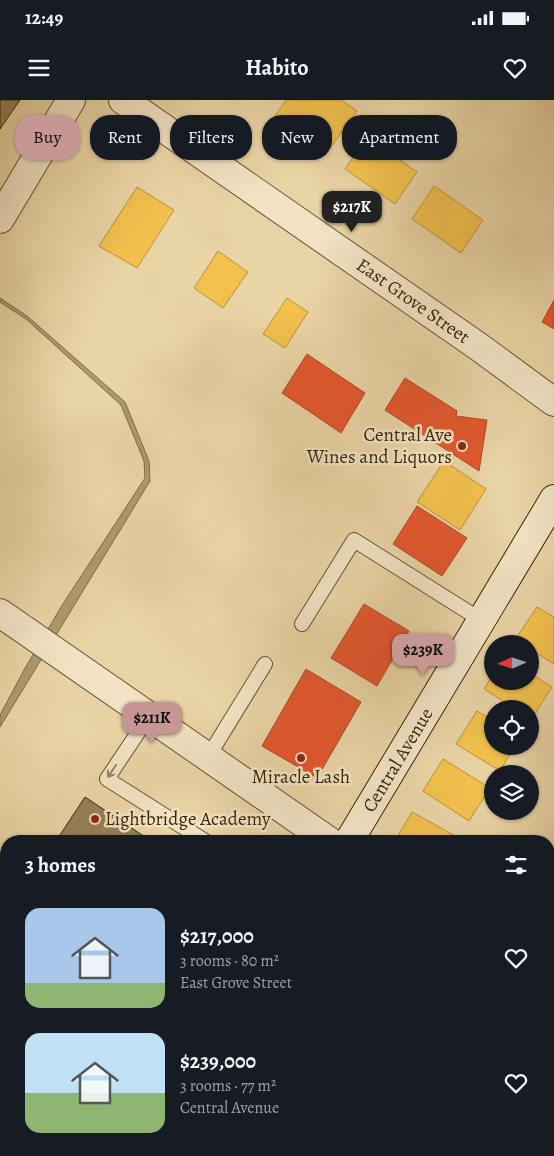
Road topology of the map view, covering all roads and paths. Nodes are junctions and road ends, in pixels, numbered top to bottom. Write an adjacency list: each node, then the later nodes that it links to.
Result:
1 (71, 100): 3 (street)
2 (123, 100): 4 (street, East Grove Street)
3 (0, 219)
4 (554, 402)
5 (554, 500): 7 (street, Central Avenue)
6 (0, 612): 10 (street)
7 (481, 620): 8 (lane); 14 (street, Central Avenue)
8 (302, 624)
9 (265, 664): 11 (lane)
10 (149, 716): 11 (street); 12 (lane, one-way to 12)
11 (208, 757): 13 (street)
12 (196, 835)
13 (320, 835)
14 (353, 835)

